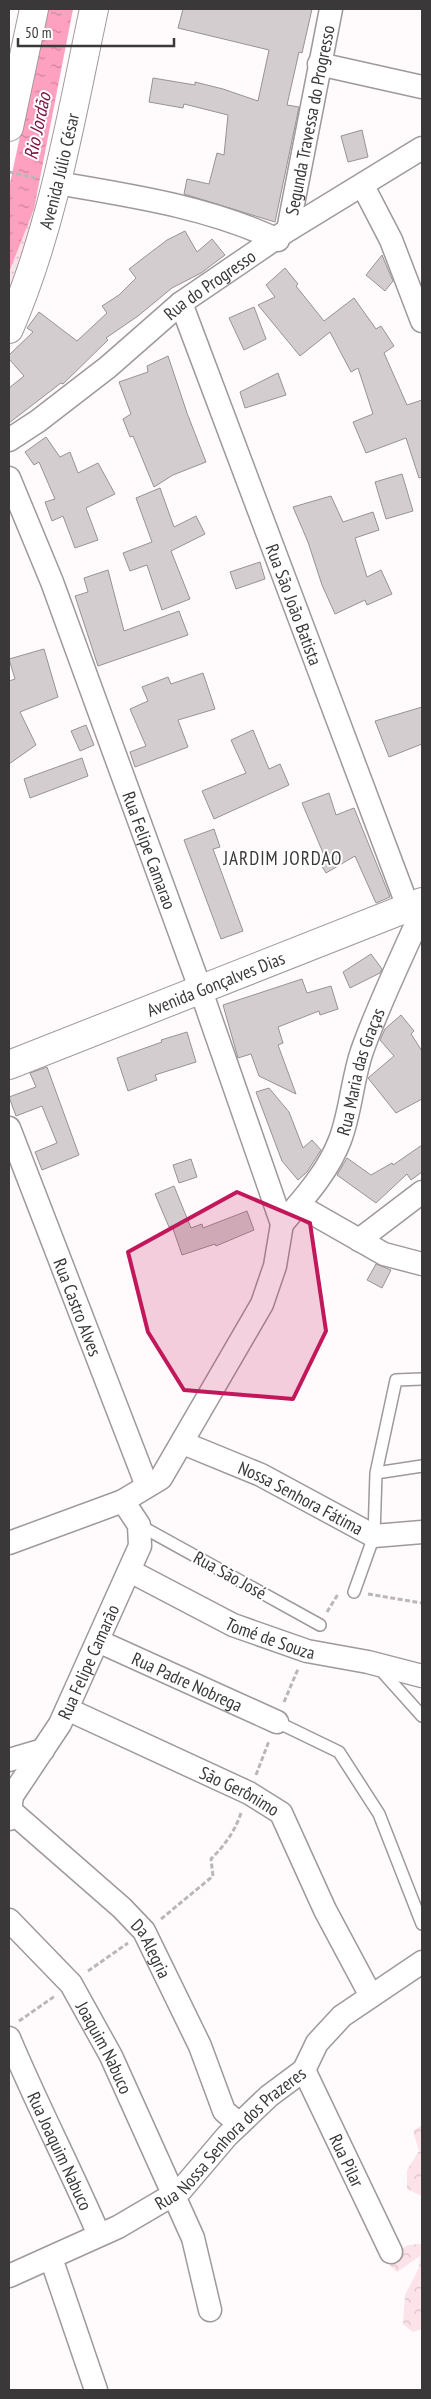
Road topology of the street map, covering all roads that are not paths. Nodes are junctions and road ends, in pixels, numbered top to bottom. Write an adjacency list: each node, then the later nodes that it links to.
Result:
1 (34, 9): 6 (street)
2 (94, 9): 8 (street, Avenida Júlio César)
3 (331, 9): 4 (street, Segunda Travessa do Progresso)
4 (319, 64): 5 (street); 10 (street, Segunda Travessa do Progresso)
5 (422, 87)
6 (9, 127)
7 (422, 148): 9 (street, Rua do Progresso)
8 (48, 181): 10 (street); 13 (street, Avenida Júlio César)
9 (363, 186): 10 (street, Rua do Progresso); 12 (street)
10 (283, 235): 11 (street, Rua do Progresso)
11 (181, 303): 14 (street, Rua do Progresso); 16 (street, Rua São João Batista)
12 (422, 321)
13 (9, 329)
14 (9, 440)
15 (9, 478): 17 (street, Rua Felipe Camarao)
16 (418, 907): 17 (street, Avenida Gonçalves Dias); 21 (street, Rua Maria das Graças)
17 (200, 988): 18 (street, Avenida Gonçalves Dias); 22 (street, Rua Felipe Camarao)
18 (9, 1065)
19 (9, 1128): 29 (street, Rua Castro Alves)
20 (422, 1192): 23 (street)
21 (298, 1206): 22 (street, Rua Maria das Graças); 23 (street)
22 (282, 1224): 26 (street)
23 (360, 1240): 24 (street)
24 (422, 1264)
25 (422, 1379): 28 (lane)
26 (183, 1443): 29 (street); 32 (street, Nossa Senhora Fátima)
27 (422, 1466): 28 (lane)
28 (376, 1473): 32 (lane)
29 (135, 1494): 30 (street); 33 (street)
30 (139, 1525): 34 (street, Rua Felipe Camarão); 36 (lane, Rua São José)
31 (422, 1532): 32 (street, Nossa Senhora Fátima)
32 (374, 1536): 35 (lane)
33 (9, 1543)
34 (130, 1571): 37 (street, Rua Felipe Camarão); 38 (street, Tomé de Souza)
35 (354, 1592)
36 (320, 1625)
37 (98, 1641): 40 (street, Rua Felipe Camarão); 42 (street, Rua Padre Nobrega)
38 (377, 1665): 39 (street, Tomé de Souza); 41 (lane)
39 (422, 1676)
40 (67, 1709): 43 (street, Rua Felipe Camarão); 49 (street, São Gerônimo)
41 (422, 1716)
42 (277, 1722): 47 (lane)
43 (43, 1750): 44 (street); 45 (street, Rua Felipe Camarão)
44 (9, 1760)
45 (10, 1803): 52 (street, Da Alegria)
46 (9, 1920): 53 (street, Joaquim Nabuco)
47 (422, 1924)
48 (422, 1962): 49 (street, Rua Nossa Senhora dos Prazeres)
49 (371, 1996): 51 (street, Rua Nossa Senhora dos Prazeres)
50 (9, 2038): 54 (street, Rua Joaquim Nabuco)
51 (304, 2070): 52 (street, Rua Nossa Senhora dos Prazeres); 55 (street, Rua Pilar)
52 (239, 2124): 53 (street, Rua Nossa Senhora dos Prazeres)
53 (172, 2195): 54 (street, Rua Nossa Senhora dos Prazeres); 58 (street, Joaquim Nabuco)
54 (99, 2235): 56 (street, Rua Nossa Senhora dos Prazeres)
55 (391, 2252)
56 (51, 2258): 57 (street, Rua Nossa Senhora dos Prazeres); 59 (street)
57 (9, 2275)
58 (210, 2310)
59 (96, 2390)

